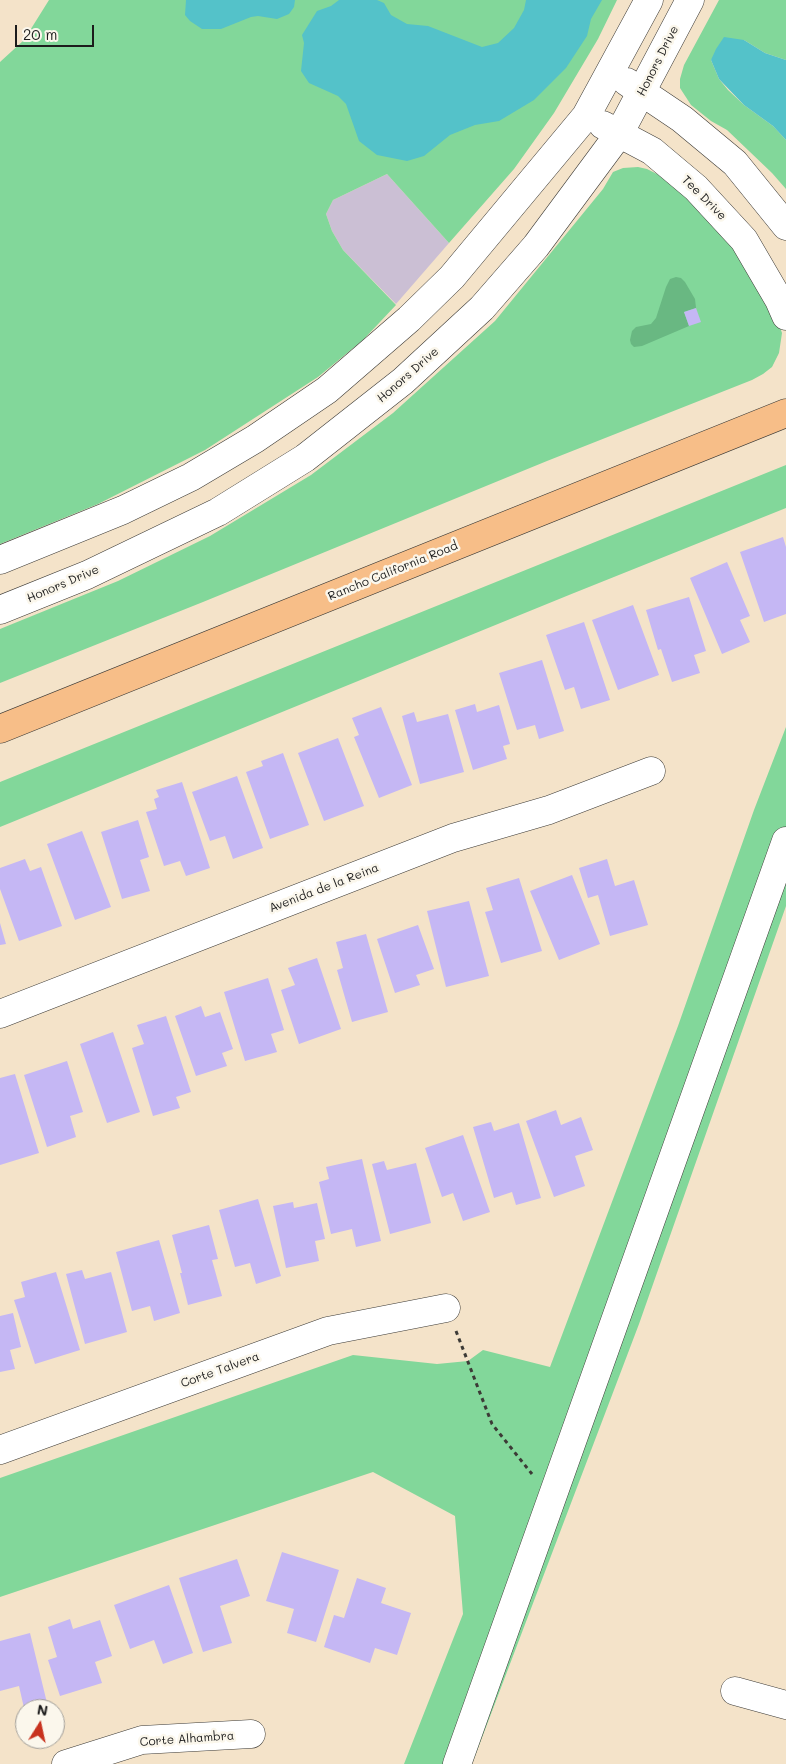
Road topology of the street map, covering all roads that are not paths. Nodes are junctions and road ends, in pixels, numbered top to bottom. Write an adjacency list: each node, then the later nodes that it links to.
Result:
1 (649, 0): 3 (street)
2 (690, 0): 4 (street, Honors Drive)
3 (610, 73): 4 (street); 5 (street)
4 (642, 92): 6 (street, Honors Drive); 7 (street)
5 (586, 116): 6 (street, Tee Drive); 10 (street)
6 (619, 134): 8 (street, Tee Drive); 11 (street, Honors Drive)
7 (786, 226)
8 (786, 316)
9 (786, 413): 12 (main road, Rancho California Road)
10 (0, 560)
11 (0, 610)
12 (0, 729)
13 (651, 772): 15 (street, Avenida de la Reina)
14 (786, 841): 22 (street)
15 (0, 1014)
16 (446, 1308): 17 (street, Corte Talvera)
17 (0, 1450)
18 (735, 1691): 19 (street)
19 (786, 1705)
20 (251, 1734): 21 (street, Corte Alhambra)
21 (66, 1764)
22 (457, 1764)

